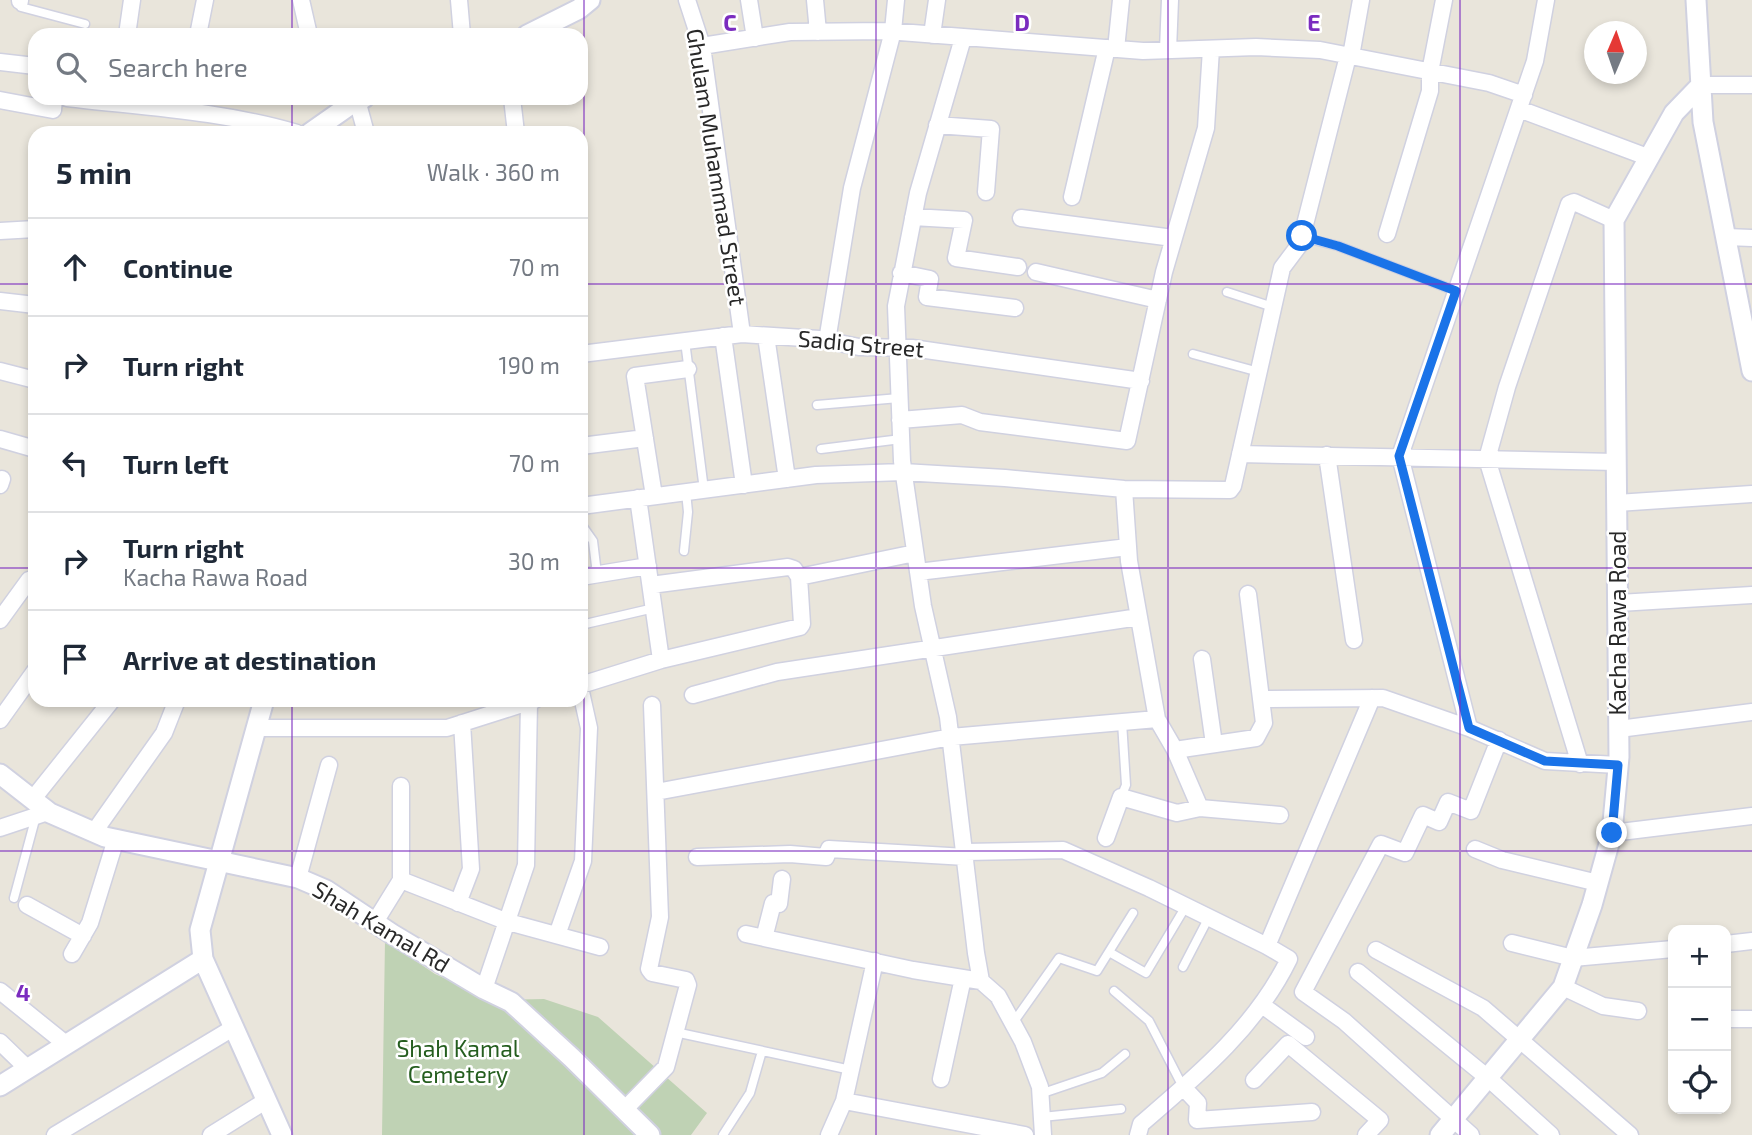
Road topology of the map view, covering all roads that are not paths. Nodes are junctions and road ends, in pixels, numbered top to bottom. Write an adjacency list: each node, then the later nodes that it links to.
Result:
1 (132, 0): 19 (street)
2 (205, 0): 20 (street)
3 (301, 0): 21 (street)
4 (459, 0): 22 (street)
5 (590, 0): 23 (street)
6 (687, 0): 29 (street, Ghulam Muhammad Street)
7 (749, 0): 27 (street)
8 (815, 0): 25 (street)
9 (897, 0): 24 (street)
10 (937, 0): 26 (street)
11 (1121, 0): 30 (street)
12 (1170, 0): 32 (street)
13 (1361, 0): 33 (street)
14 (1444, 0): 36 (street)
15 (1546, 0): 40 (street)
16 (1696, 0): 37 (street)
17 (20, 1): 18 (lane)
18 (85, 24)
19 (128, 28)
20 (199, 28)
21 (307, 28)
22 (461, 28)
23 (541, 28)
24 (893, 31): 25 (street); 26 (street); 78 (street)
25 (818, 32): 27 (street)
26 (932, 35): 28 (street)
27 (755, 37): 29 (street)
28 (963, 37): 30 (street); 46 (street)
29 (702, 46): 74 (street, Ghulam Muhammad Street)
30 (1111, 49): 32 (street); 53 (street)
31 (1211, 49): 32 (street); 33 (street); 63 (street)
32 (1168, 50)
33 (1349, 56): 36 (street); 60 (street)
34 (0, 62): 35 (street)
35 (28, 65)
36 (1430, 72): 40 (street); 59 (street)
37 (1701, 85): 38 (street); 51 (street, Kacha Rawa Road); 61 (street)
38 (1752, 85)
39 (0, 100): 41 (street)
40 (1521, 102): 51 (street); 67 (street)
41 (53, 105)
42 (125, 105): 47 (street)
43 (337, 105): 48 (street)
44 (361, 105): 49 (street)
45 (513, 105): 50 (street)
46 (937, 125): 52 (street); 54 (street)
47 (274, 126)
48 (317, 126)
49 (365, 126)
50 (515, 126)
51 (1650, 158): 56 (street, Kacha Rawa Road)
52 (986, 192)
53 (1072, 197)
54 (912, 218): 64 (street); 66 (street)
55 (1021, 218): 63 (street)
56 (1615, 220): 100 (street); 101 (street, Kacha Rawa Road)
57 (28, 229): 58 (street)
58 (0, 231)
59 (1387, 234)
60 (1302, 236): 67 (lane); 72 (street)
61 (1726, 237): 62 (street); 84 (street)
62 (1752, 238)
63 (1173, 239): 69 (street)
64 (1018, 267)
65 (1036, 272): 69 (street)
66 (901, 273): 73 (street); 79 (street)
67 (1456, 291): 99 (street)
68 (1227, 292): 72 (lane)
69 (1158, 300): 87 (street)
70 (0, 301): 71 (street)
71 (28, 303)
72 (1273, 307): 85 (street)
73 (1015, 308)
74 (742, 334): 75 (street, Sadiq Street); 76 (street, Sadiq Street)
75 (723, 336): 77 (street, Sadiq Street); 104 (street)
76 (766, 336): 78 (street, Sadiq Street); 103 (street)
77 (685, 341): 80 (street, Sadiq Street); 82 (lane)
78 (827, 341): 79 (street, Sadiq Street)
79 (898, 348): 87 (street, Sadiq Street); 88 (street)
80 (588, 353)
81 (1193, 354): 85 (lane)
82 (688, 369): 91 (street); 106 (lane)
83 (0, 371): 86 (street)
84 (1752, 371)
85 (1259, 372): 97 (street)
86 (28, 378)
87 (1141, 381): 90 (street)
88 (899, 398): 89 (lane); 90 (street)
89 (817, 405)
90 (900, 420): 93 (street)
91 (645, 438): 94 (street); 109 (street)
92 (0, 439): 95 (street)
93 (901, 439): 96 (lane); 102 (street)
94 (588, 445)
95 (28, 447)
96 (821, 449)
97 (1240, 454): 98 (street); 105 (street)
98 (1327, 455): 99 (street); 129 (street)
99 (1399, 456): 100 (street); 151 (street)
100 (1487, 459): 101 (street); 157 (street)
101 (1616, 462): 110 (street, Kacha Rawa Road)
102 (903, 472): 103 (street); 105 (street); 115 (street)
103 (787, 479): 104 (street)
104 (744, 485): 106 (street)
105 (1124, 489): 113 (street)
106 (704, 490): 107 (street)
107 (685, 492): 109 (street); 114 (lane)
108 (1752, 494): 110 (street)
109 (646, 497): 111 (street); 116 (street)
110 (1617, 503): 124 (street, Kacha Rawa Road)
111 (588, 505)
112 (588, 534): 118 (lane)
113 (1128, 547): 117 (street); 126 (street)
114 (684, 551)
115 (915, 554): 117 (street); 119 (street)
116 (648, 566): 118 (street); 121 (street)
117 (918, 572): 130 (street)
118 (589, 576)
119 (799, 577): 121 (street); 132 (street)
120 (28, 581): 127 (street)
121 (650, 585): 125 (street)
122 (1248, 594): 137 (street)
123 (1752, 595): 124 (street)
124 (1619, 603): 152 (street, Kacha Rawa Road)
125 (654, 608): 128 (lane); 132 (street)
126 (1139, 617): 130 (street); 147 (street)
127 (0, 620)
128 (588, 623)
129 (1354, 640)
130 (932, 647): 135 (street); 153 (street)
131 (1202, 659): 155 (street)
132 (661, 660): 134 (street)
133 (28, 681): 146 (street)
134 (588, 683)
135 (693, 695)
136 (1372, 698): 137 (street); 151 (street); 195 (street)
137 (1261, 699): 155 (street)
138 (652, 705): 162 (street)
139 (107, 707): 165 (street)
140 (174, 707): 169 (street)
141 (261, 707): 150 (street)
142 (513, 707): 149 (street)
143 (532, 707): 187 (street)
144 (584, 707): 190 (street)
145 (1752, 712): 152 (street)
146 (0, 719)
147 (1157, 719): 148 (street); 156 (street)
148 (1122, 722): 153 (street); 163 (lane)
149 (462, 723): 150 (street); 182 (street)
150 (257, 728): 176 (street)
151 (1469, 728): 154 (street)
152 (1619, 729): 159 (street, Kacha Rawa Road)
153 (951, 737): 162 (street); 174 (street)
154 (1499, 740): 157 (street); 239 (street)
155 (1214, 744): 156 (street)
156 (1175, 750): 164 (street)
157 (1580, 764): 159 (street)
158 (329, 765): 177 (street)
159 (1618, 765): 170 (street, Kacha Rawa Road)
160 (0, 774): 165 (street, Shah Kamal Rd)
161 (401, 786): 179 (street)
162 (656, 792): 218 (street)
163 (1121, 797): 164 (street); 171 (street)
164 (1200, 808): 166 (street)
165 (39, 809): 168 (street); 169 (street, Shah Kamal Rd); 181 (lane)
166 (1280, 815)
167 (1752, 816): 170 (street)
168 (0, 828)
169 (94, 832): 172 (street, Shah Kamal Rd)
170 (1612, 833): 180 (street, Kacha Rawa Road)
171 (1106, 838)
172 (116, 839): 176 (street, Shah Kamal Rd); 189 (street)
173 (1475, 849): 180 (street)
174 (965, 855): 175 (street); 183 (street); 207 (street)
175 (697, 858)
176 (220, 863): 177 (street, Shah Kamal Rd); 202 (street)
177 (298, 878): 186 (street, Shah Kamal Rd)
178 (782, 879): 191 (street)
179 (401, 880): 182 (street); 186 (street)
180 (1598, 883): 201 (street, Kacha Rawa Road)
181 (20, 901): 189 (street)
182 (458, 902): 187 (street)
183 (1186, 906): 185 (street); 199 (lane)
184 (1133, 913): 199 (lane)
185 (1209, 917): 195 (street); 204 (lane)
186 (375, 922): 209 (street, Shah Kamal Rd)
187 (508, 922): 190 (street); 209 (street)
188 (746, 934): 191 (street)
189 (83, 936): 200 (street)
190 (557, 936): 196 (street)
191 (764, 938): 203 (street)
192 (1752, 941): 194 (street)
193 (1512, 943): 201 (street)
194 (1731, 943)
195 (1267, 946): 212 (street)
196 (600, 947)
197 (1668, 948): 201 (street)
198 (1376, 950): 220 (street)
199 (1109, 952): 216 (lane)
200 (72, 954)
201 (1573, 957): 208 (street, Kacha Rawa Road)
202 (203, 959): 217 (street); 222 (street)
203 (874, 961): 206 (street); 226 (street)
204 (1183, 967)
205 (1358, 972): 227 (street)
206 (962, 978): 207 (street); 228 (street)
207 (981, 981): 216 (street)
208 (1563, 987): 213 (street); 220 (street, Kacha Rawa Road)
209 (484, 989): 236 (street, Shah Kamal Rd)
210 (0, 990): 222 (street)
211 (1114, 991): 231 (lane)
212 (1262, 1005): 219 (street); 231 (street)
213 (1638, 1011)
214 (1731, 1019): 215 (street)
215 (1752, 1019)
216 (1013, 1023): 232 (street)
217 (233, 1028): 233 (street); 240 (street)
218 (675, 1032): 223 (lane); 236 (street)
219 (1306, 1037)
220 (1519, 1041): 227 (street, Kacha Rawa Road); 253 (street)
221 (0, 1042): 225 (street)
222 (67, 1045): 225 (street)
223 (762, 1051): 226 (lane); 244 (lane)
224 (1125, 1054): 232 (lane)
225 (28, 1069): 230 (street)
226 (850, 1070): 234 (street)
227 (1488, 1078): 239 (street, Kacha Rawa Road); 252 (street)
228 (941, 1079)
229 (1254, 1080): 249 (street)
230 (0, 1086)
231 (1183, 1087): 237 (street); 248 (street)
232 (1040, 1094): 238 (street)
233 (267, 1100): 241 (street); 242 (street)
234 (844, 1101): 245 (street); 246 (street)
235 (1121, 1109): 238 (lane)
236 (624, 1110): 243 (street, Shah Kamal Rd)
237 (1312, 1112)
238 (1042, 1117): 247 (street)
239 (1454, 1119): 250 (street, Kacha Rawa Road); 251 (street)
240 (55, 1135)
241 (211, 1135)
242 (282, 1135)
243 (650, 1135)
244 (723, 1135)
245 (829, 1135)
246 (1025, 1135)
247 (1043, 1135)
248 (1138, 1135)
249 (1366, 1135)
250 (1440, 1135)
251 (1471, 1135)
252 (1551, 1135)
253 (1630, 1135)

